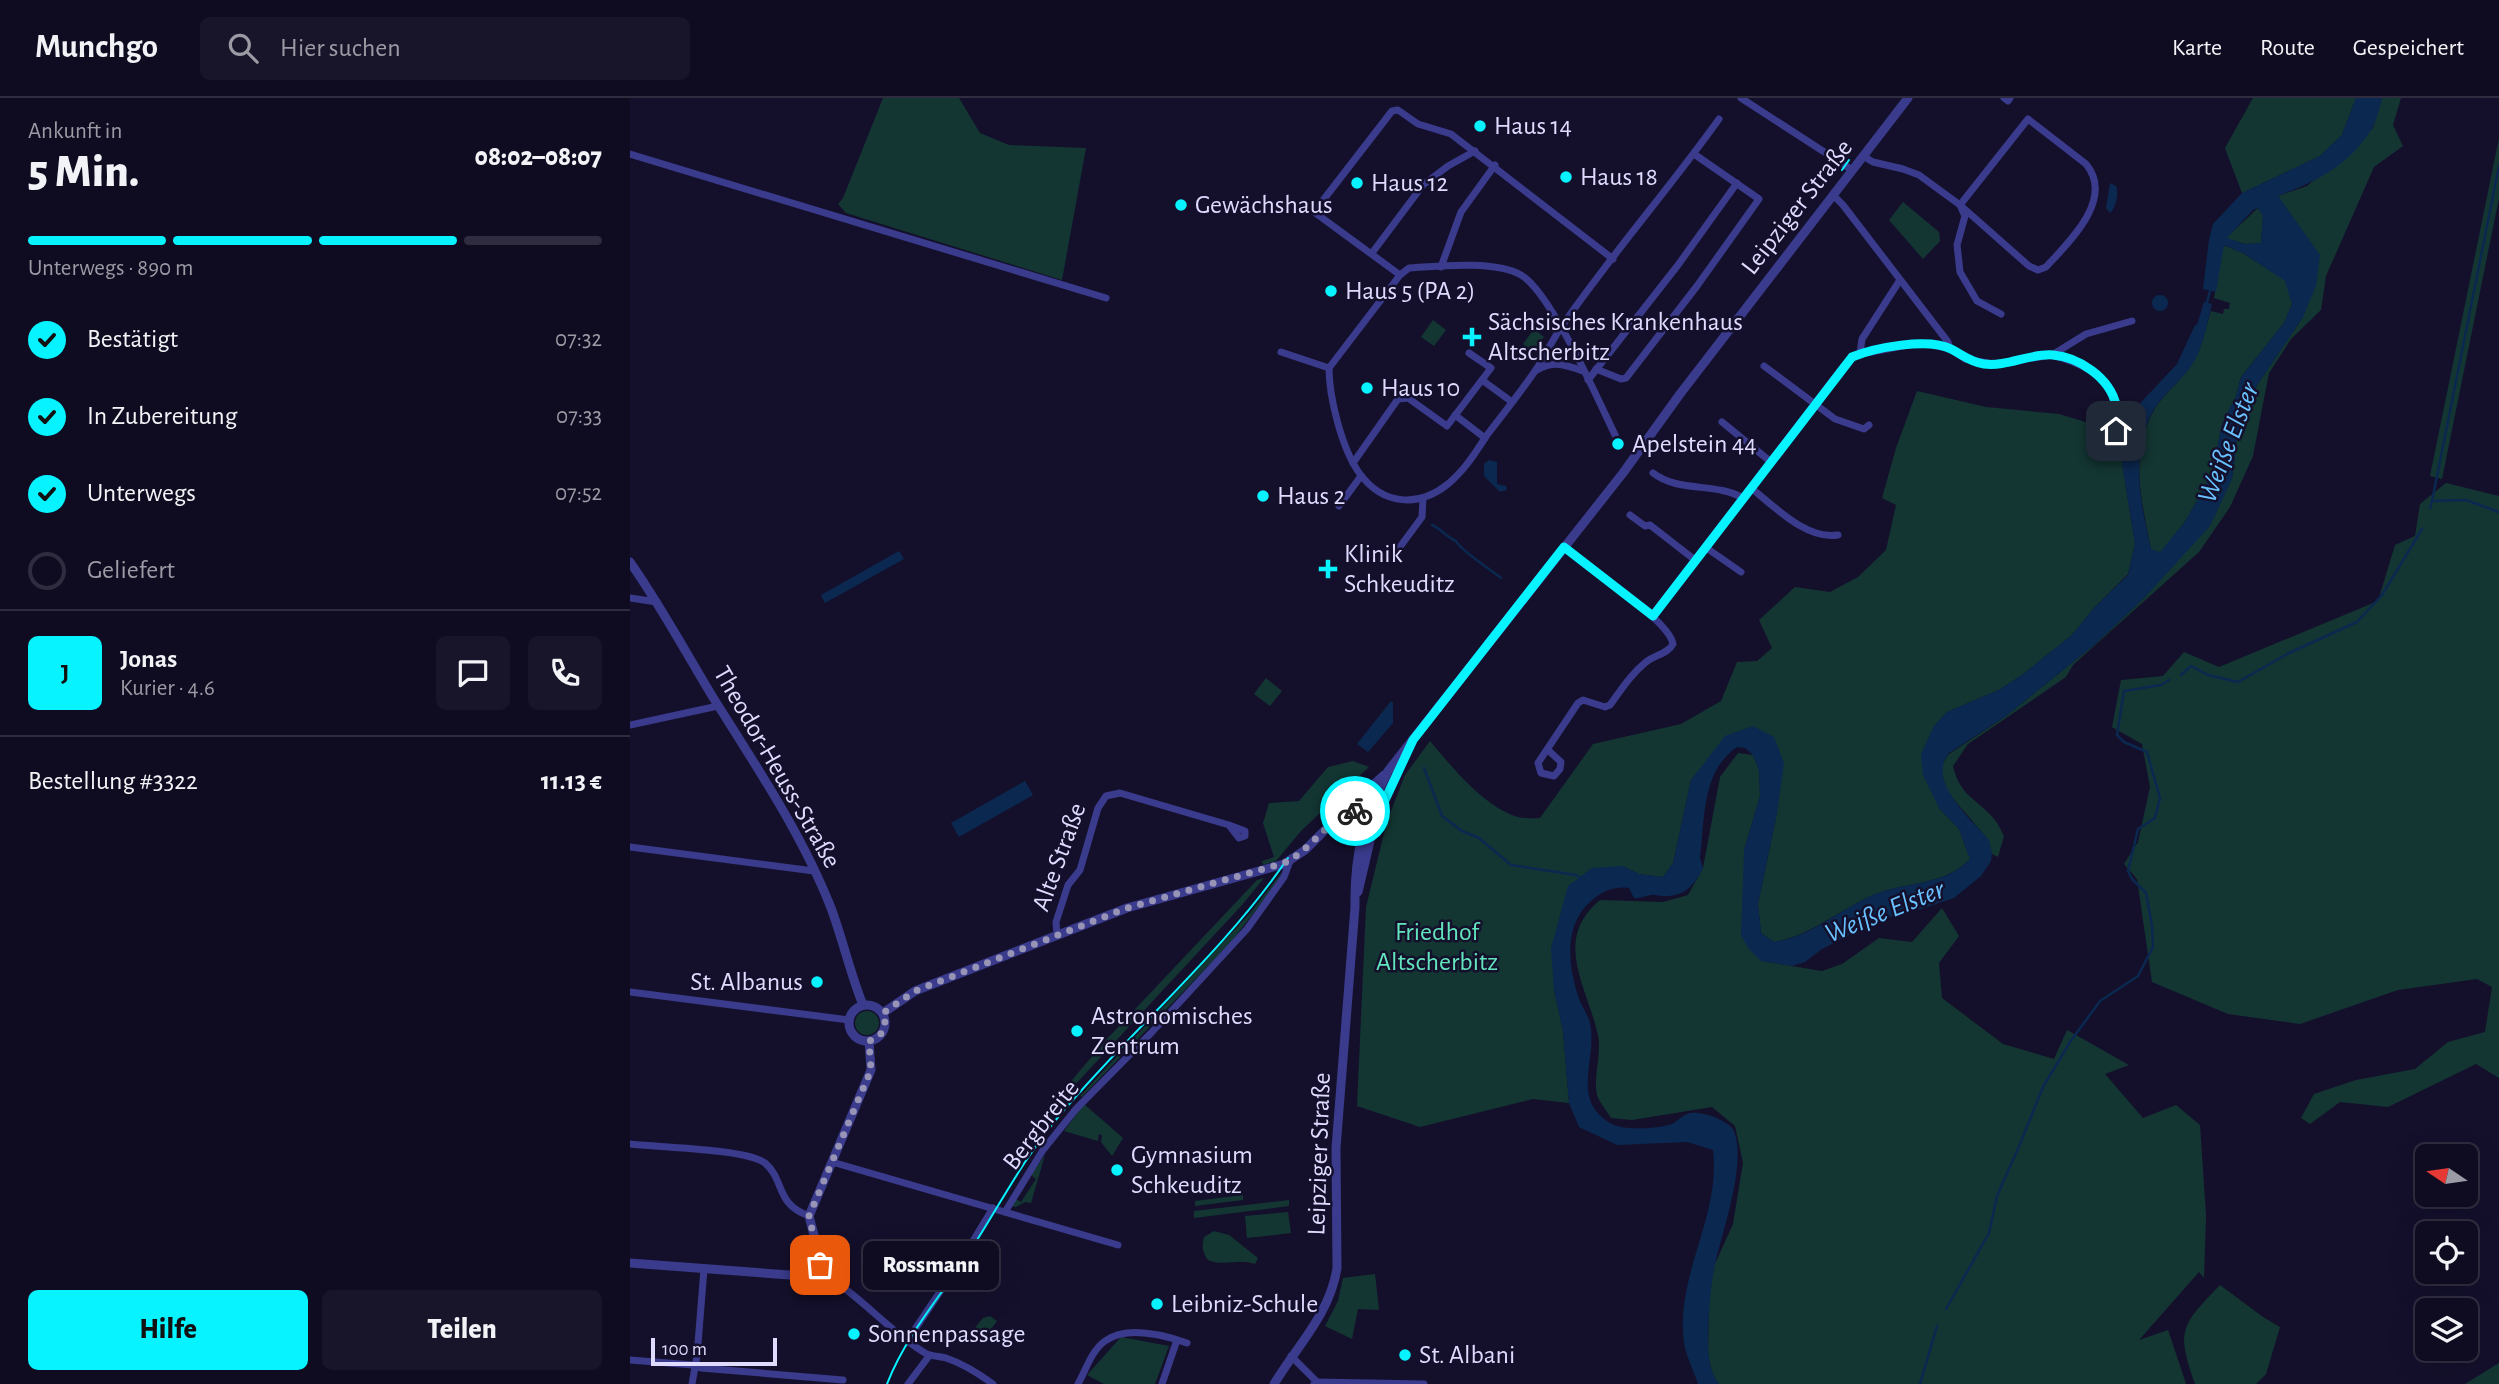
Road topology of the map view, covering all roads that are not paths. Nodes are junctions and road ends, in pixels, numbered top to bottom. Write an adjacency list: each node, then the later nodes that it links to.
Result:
1 (1741, 98): 11 (street)
2 (1908, 98): 9 (street, Leipziger Straße)
3 (2004, 98): 4 (street)
4 (2010, 98)
5 (1719, 119): 8 (street)
6 (1475, 151): 10 (street); 17 (street); 17 (street)
7 (630, 154): 22 (street)
8 (1694, 154): 12 (street); 18 (street)
9 (1863, 156): 11 (street, Leipziger Straße); 14 (street)
10 (1494, 165): 18 (street); 19 (street)
11 (1852, 170): 13 (street, Leipziger Straße)
12 (1737, 183): 33 (street); 33 (street)
13 (1833, 195): 21 (street); 56 (street, Leipziger Straße)
14 (1960, 205): 15 (street); 16 (street); 16 (street)
15 (1963, 226): 16 (street); 23 (street)
16 (1983, 226)
17 (1372, 253): 20 (street)
18 (1613, 259): 25 (street)
19 (1441, 267): 20 (street); 25 (street)
20 (1400, 275): 32 (street)
21 (1900, 280): 26 (street); 29 (street)
22 (1106, 298)
23 (2001, 314)
24 (2132, 321): 30 (street)
25 (1561, 327): 34 (street); 35 (street)
26 (1950, 348): 29 (street); 30 (street)
27 (1281, 352): 32 (street)
28 (1469, 353): 36 (street)
29 (1860, 354): 39 (street)
30 (2052, 355): 43 (street)
31 (1765, 366): 39 (street)
32 (1329, 368): 47 (street)
33 (1596, 369): 37 (street)
34 (1536, 370): 35 (street); 38 (street)
35 (1583, 371): 37 (street)
36 (1482, 380): 38 (street); 40 (street)
37 (1588, 380): 44 (street)
38 (1512, 402): 45 (street)
39 (1815, 404): 42 (street); 46 (street)
40 (1455, 415): 45 (street); 47 (street)
41 (1722, 422): 46 (street)
42 (1869, 425)
43 (2116, 431)
44 (1616, 437)
45 (1485, 438): 51 (street)
46 (1771, 462): 50 (street)
47 (1353, 463): 49 (street)
48 (1653, 473): 52 (street)
49 (1361, 476): 51 (street); 53 (street)
50 (1751, 488): 52 (street); 55 (street)
51 (1423, 498): 58 (street)
52 (1743, 498): 57 (street)
53 (1339, 506)
54 (1630, 515): 59 (street)
55 (1838, 535)
56 (1564, 547): 64 (street); 67 (street, Leipziger Straße)
57 (1706, 547): 59 (street); 61 (street)
58 (1394, 555)
59 (1695, 560): 64 (street)
60 (630, 562): 63 (street, Theodor-Heuss-Straße)
61 (1741, 572)
62 (630, 598): 63 (street)
63 (658, 602): 65 (street, Theodor-Heuss-Straße)
64 (1653, 616): 68 (street)
65 (719, 706): 66 (street); 77 (street, Theodor-Heuss-Straße)
66 (630, 725)
67 (1413, 740): 69 (street, Leipziger Straße); 71 (street, Leipziger Straße)
68 (1548, 750)
69 (1388, 771): 70 (street, Leipziger Straße); 71 (street, Leipziger Straße)
70 (1359, 797): 71 (street); 73 (street, Leipziger Straße)
71 (1379, 800): 72 (street, Leipziger Straße)
72 (1373, 814): 73 (street); 78 (street, Leipziger Straße); 78 (street, Leipziger Straße)
73 (1337, 818): 76 (street, Bergbreite)
74 (1228, 825): 79 (street, Alte Straße)
75 (630, 847): 77 (street)
76 (1290, 861): 79 (street, Alte Straße); 88 (street, Bergbreite)
77 (814, 871): 81 (street, Theodor-Heuss-Straße)
78 (1354, 907): 98 (street, Leipziger Straße)
79 (1057, 935): 82 (street, Alte Straße)
80 (630, 992): 83 (street)
81 (863, 1005): 82 (street); 83 (street)
82 (883, 1013): 84 (street)
83 (849, 1020): 84 (street)
84 (869, 1041): 86 (street)
85 (630, 1144): 89 (street)
86 (832, 1162): 87 (street); 89 (street)
87 (993, 1208): 88 (street); 95 (street)
88 (1005, 1212): 90 (street)
89 (809, 1216): 93 (street)
90 (1118, 1245)
91 (630, 1263): 92 (street)
92 (704, 1269): 93 (street); 100 (street)
93 (818, 1272): 95 (street)
94 (1177, 1340): 96 (street); 108 (street); 109 (street)
95 (907, 1341): 97 (street)
96 (1187, 1343)
97 (929, 1356): 106 (street); 107 (street)
98 (1291, 1356): 103 (street); 110 (street, Leipziger Straße)
99 (630, 1360): 100 (street)
100 (693, 1366): 101 (street); 104 (street)
101 (780, 1375): 102 (street); 105 (street)
102 (843, 1380)
103 (1315, 1383): 111 (street)
104 (692, 1384)
105 (779, 1384)
106 (908, 1384)
107 (993, 1384)
108 (1078, 1384)
109 (1162, 1384)
110 (1274, 1384)
111 (1424, 1384)

